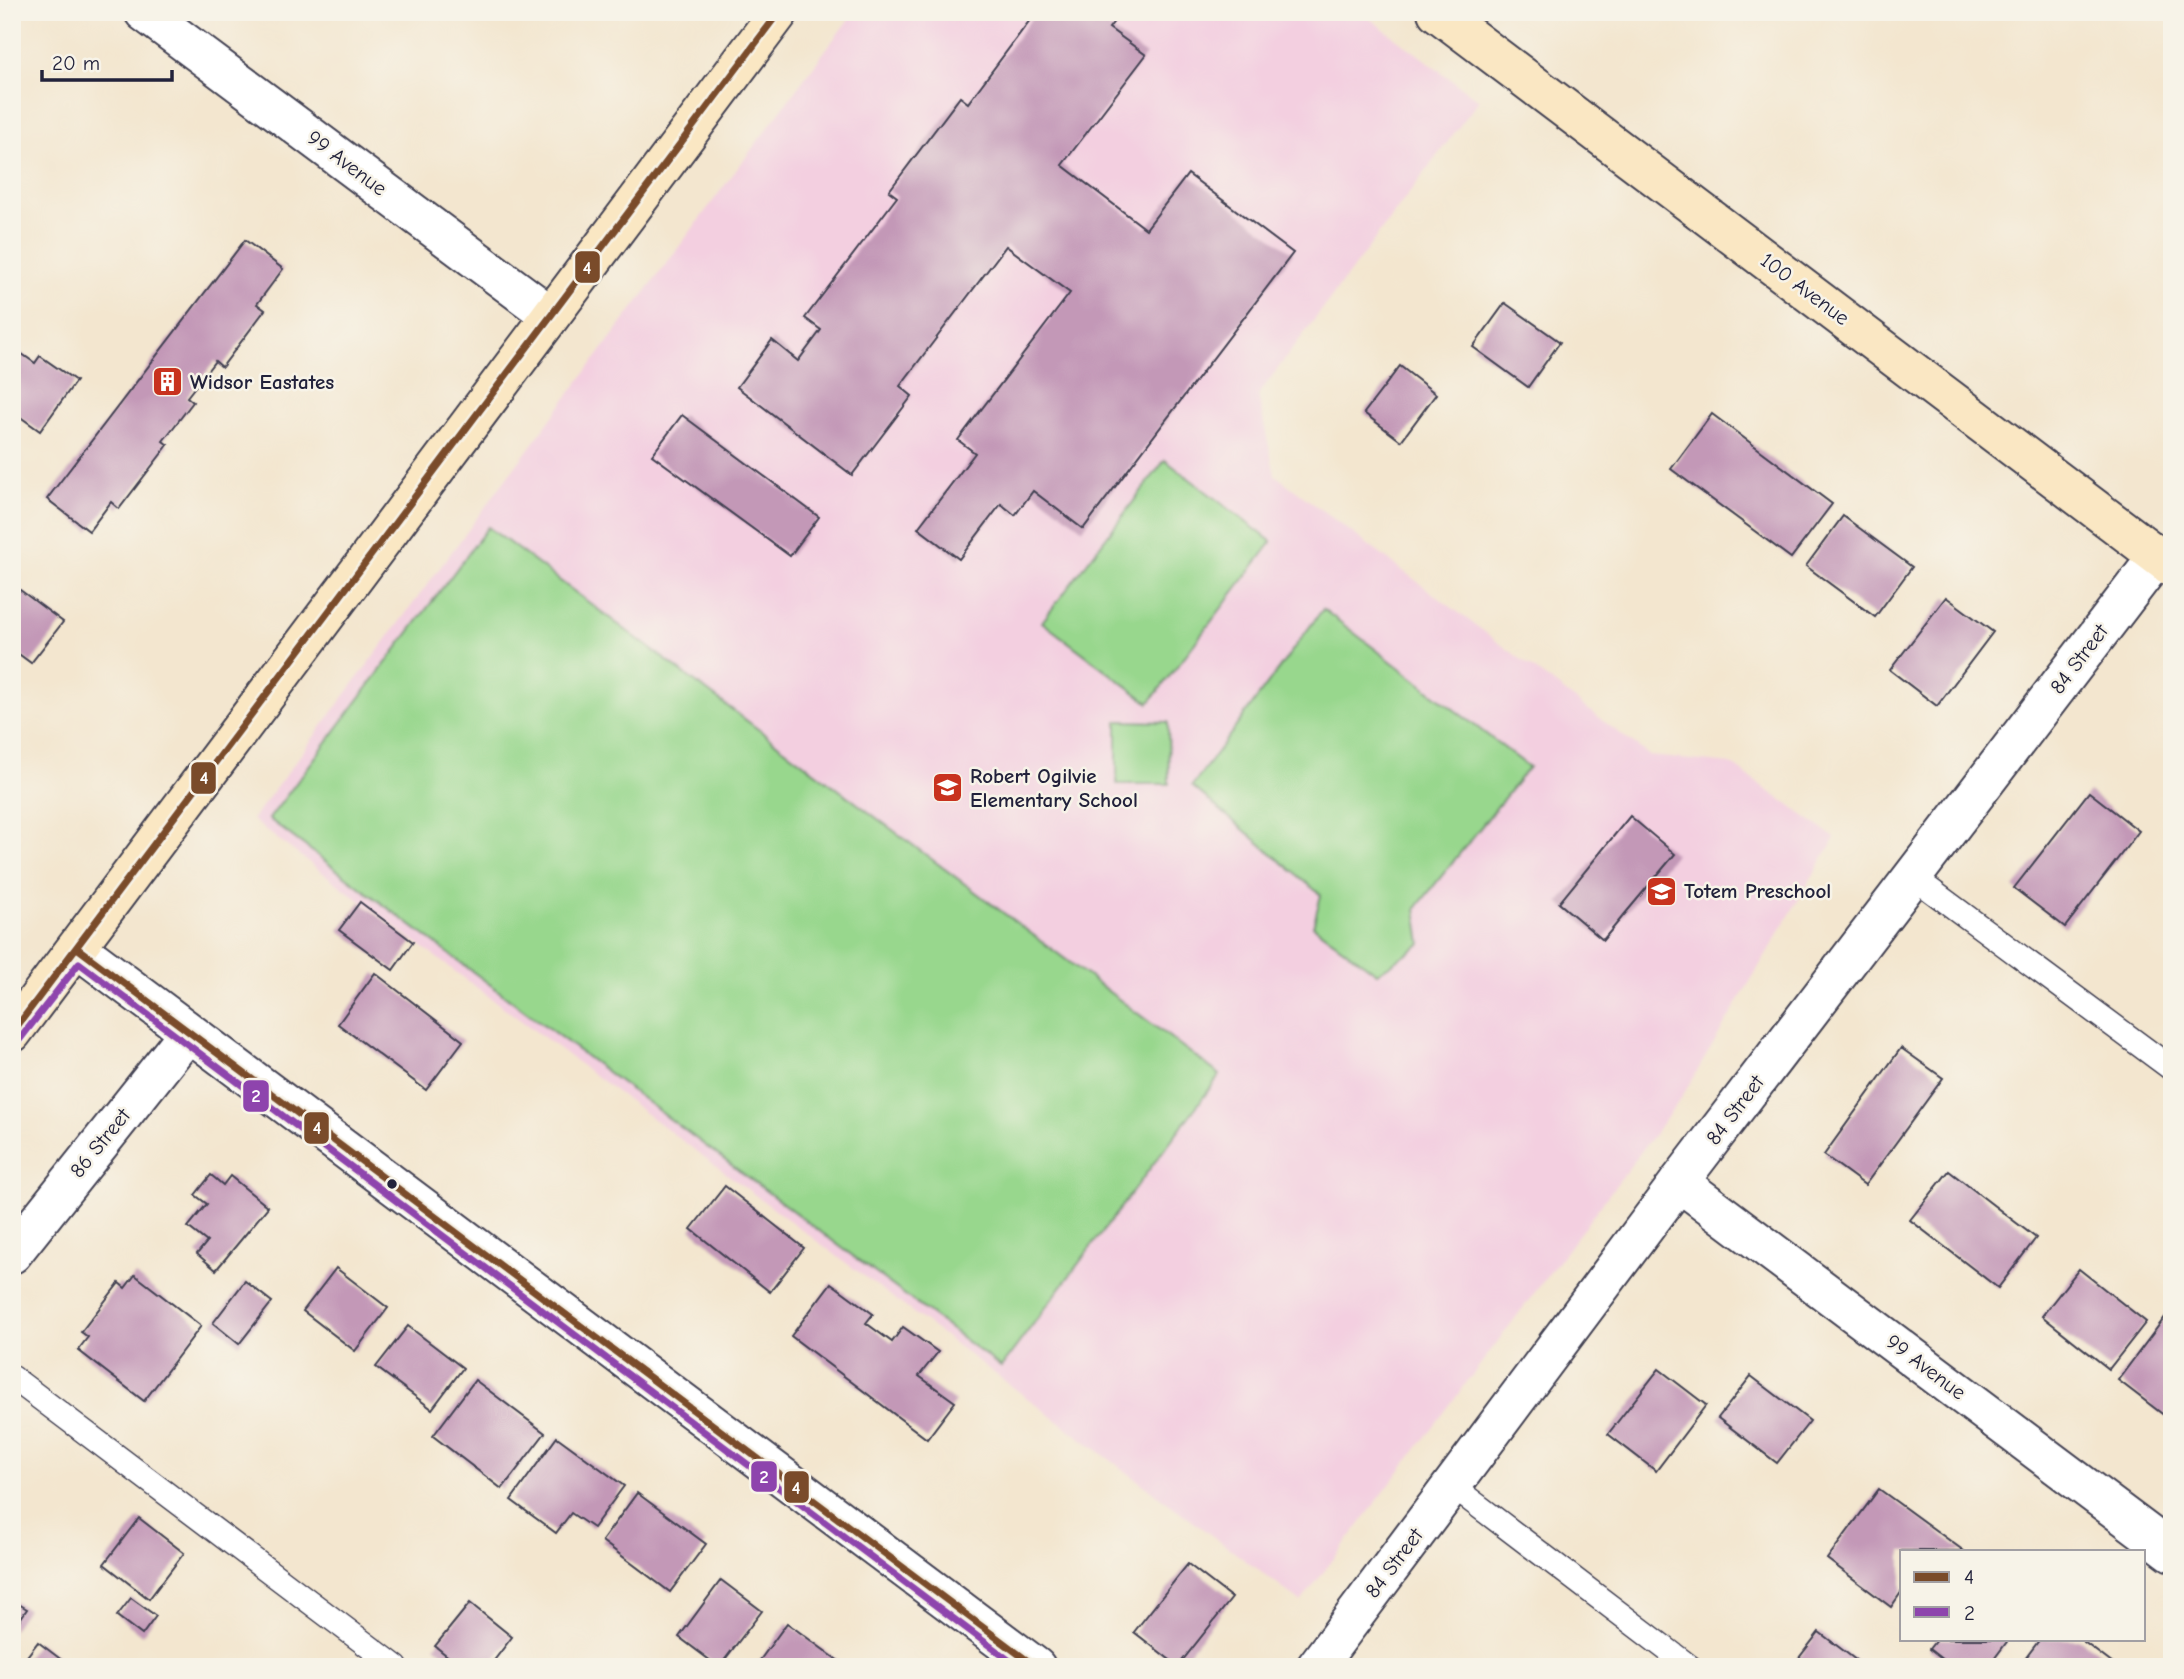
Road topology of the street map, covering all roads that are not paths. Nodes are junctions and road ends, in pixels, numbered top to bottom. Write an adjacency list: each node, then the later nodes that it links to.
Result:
1 (144, 12): 4 (street, 99 Avenue)
2 (779, 12): 4 (main road)
3 (1437, 12): 5 (main road, 100 Avenue)
4 (550, 315): 7 (main road)
5 (2165, 562): 6 (street, 84 Street)
6 (1913, 877): 10 (lane); 11 (street, 84 Street)
7 (77, 948): 8 (main road); 9 (street)
8 (12, 1033)
9 (188, 1033): 12 (street, 86 Street); 17 (street)
10 (2172, 1069)
11 (1679, 1182): 14 (street, 84 Street); 15 (street, 99 Avenue)
12 (12, 1254)
13 (12, 1377): 16 (lane)
14 (1452, 1486): 18 (street, 84 Street); 19 (lane)
15 (2172, 1552)
16 (396, 1667)
17 (1036, 1667)
18 (1316, 1667)
19 (1690, 1667)

